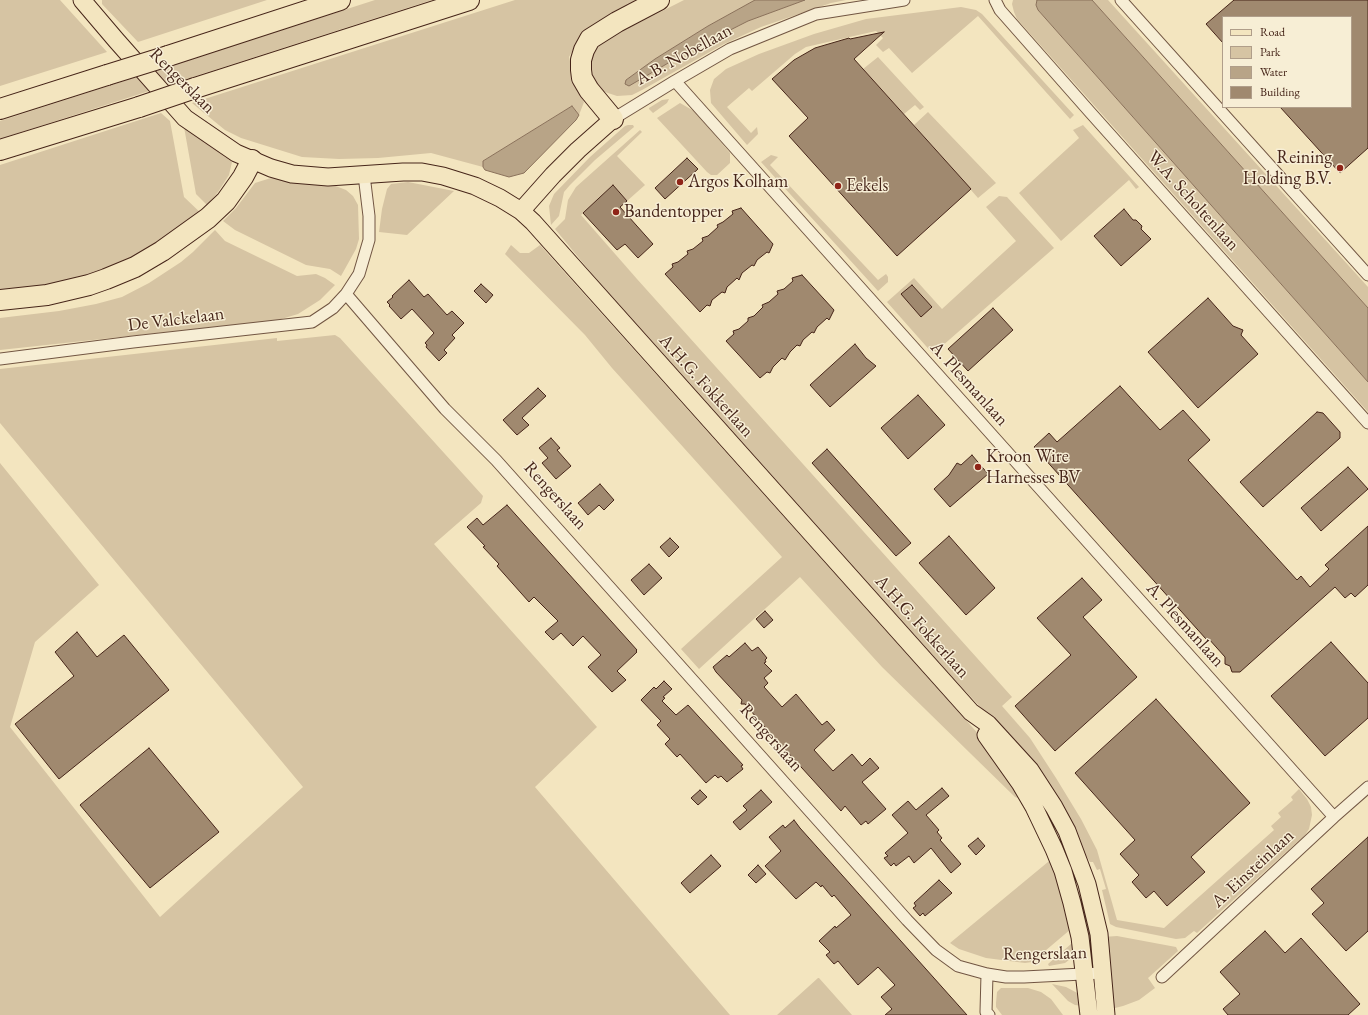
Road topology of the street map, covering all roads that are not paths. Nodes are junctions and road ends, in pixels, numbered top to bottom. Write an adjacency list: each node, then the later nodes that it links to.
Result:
1 (82, 0): 14 (main road, Rengerslaan)
2 (331, 0): 9 (highway)
3 (340, 0): 9 (highway)
4 (469, 0): 13 (highway, bridge)
5 (659, 0): 12 (highway)
6 (904, 0): 10 (street, A.B. Nobellaan)
7 (996, 0): 21 (street, W.A. Scholtenlaan)
8 (1121, 0): 17 (street)
9 (308, 10): 11 (highway, bridge)
10 (675, 81): 12 (street, A.B. Nobellaan); 24 (street, A. Plesmanlaan)
11 (0, 109)
12 (614, 119): 16 (main road, A.B. Nobellaan)
13 (0, 150)
14 (252, 160): 15 (main road, Rengerslaan); 19 (highway)
15 (364, 175): 16 (main road, A.H.G. Fokkerlaan); 18 (street)
16 (521, 211): 22 (main road, A.H.G. Fokkerlaan)
17 (1368, 275)
18 (346, 294): 20 (street, De Valckelaan); 26 (street, Rengerslaan)
19 (0, 300)
20 (0, 359)
21 (1368, 423)
22 (971, 712): 25 (main road, A.H.G. Fokkerlaan); 27 (main road, A.H.G. Fokkerlaan)
23 (1368, 787): 24 (street, A. Einsteinlaan)
24 (1334, 817): 28 (street, A. Einsteinlaan)
25 (1102, 973): 27 (street, Rengerslaan); 31 (main road, A.H.G. Fokkerlaan)
26 (987, 974): 27 (street, Rengerslaan); 29 (street)
27 (1084, 974): 30 (main road, A.H.G. Fokkerlaan)
28 (1162, 976)
29 (989, 1015)
30 (1089, 1015)
31 (1106, 1015)

